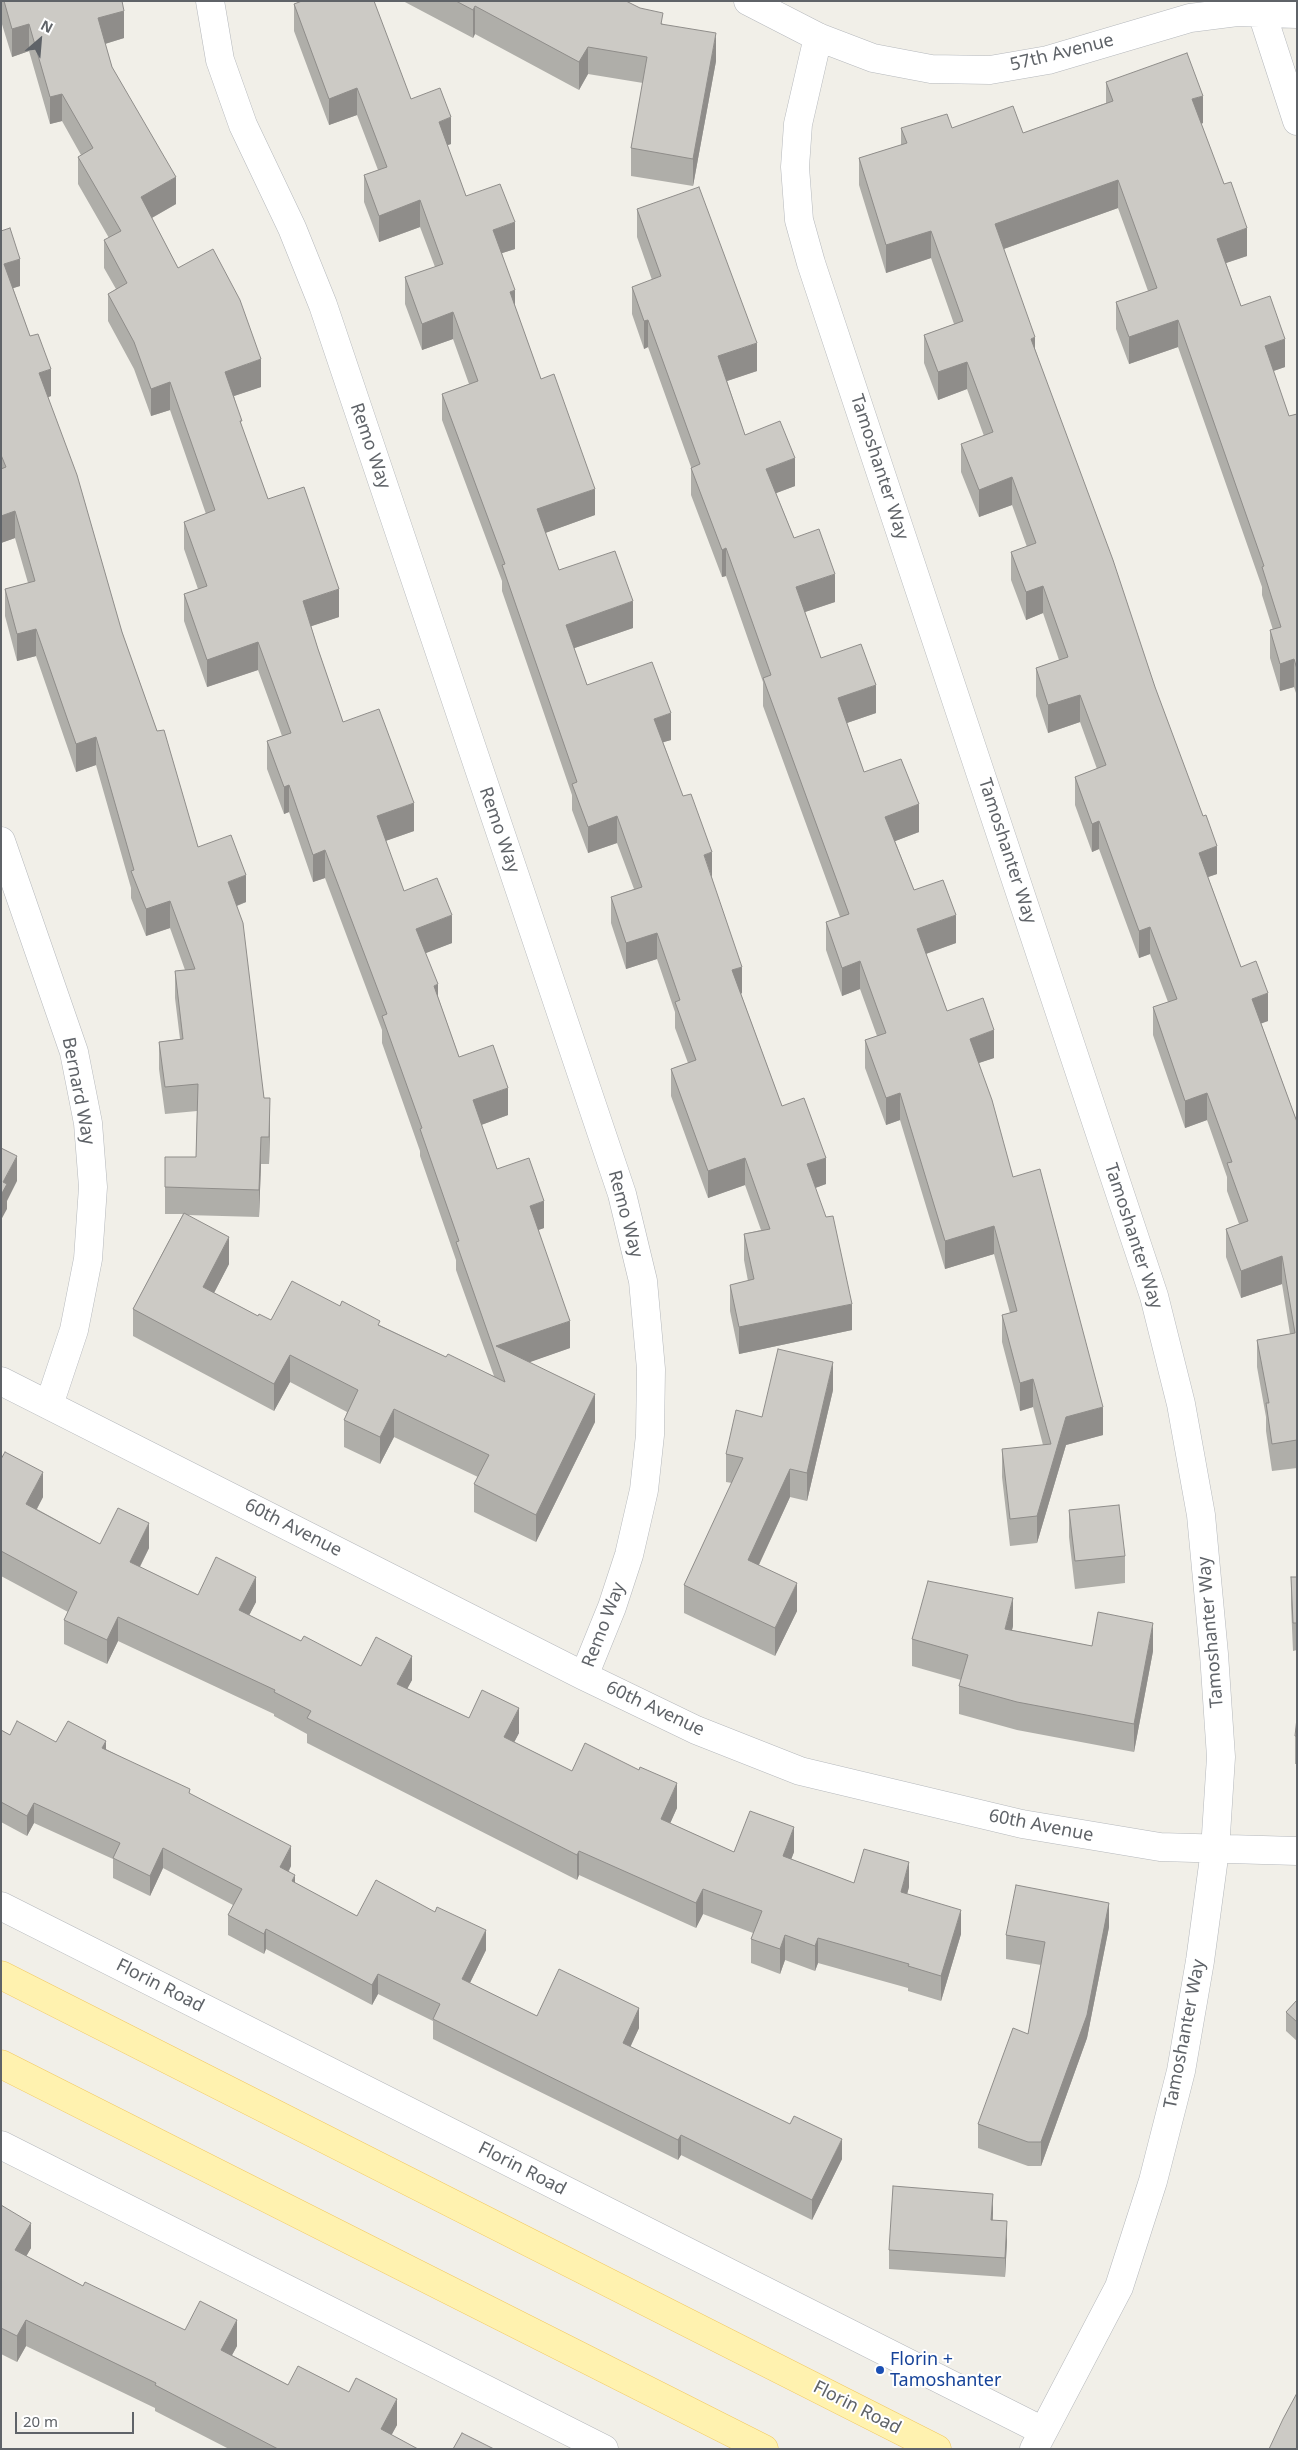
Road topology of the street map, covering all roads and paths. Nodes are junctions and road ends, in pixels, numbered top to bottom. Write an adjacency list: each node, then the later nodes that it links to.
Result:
1 (210, 1): 10 (street, Remo Way)
2 (748, 1): 5 (street, 57th Avenue)
3 (1259, 6): 4 (street, 57th Avenue); 5 (street, 57th Avenue); 6 (street)
4 (1297, 14)
5 (818, 37): 11 (street, Tamoshanter Way)
6 (1297, 120)
7 (1, 841): 9 (street, Bernard Way)
8 (1, 1381): 9 (street, 60th Avenue)
9 (49, 1405): 10 (street, 60th Avenue)
10 (584, 1676): 11 (street, 60th Avenue)
11 (1215, 1850): 12 (street, 60th Avenue); 17 (street, Tamoshanter Way)
12 (1297, 1851)
13 (1, 1906): 17 (street, Florin Road)
14 (1, 1975): 20 (main road, Florin Road)
15 (1, 2064): 19 (main road)
16 (1, 2145): 18 (street)
17 (1038, 2440)
18 (604, 2449)
19 (764, 2449)
20 (937, 2449)

